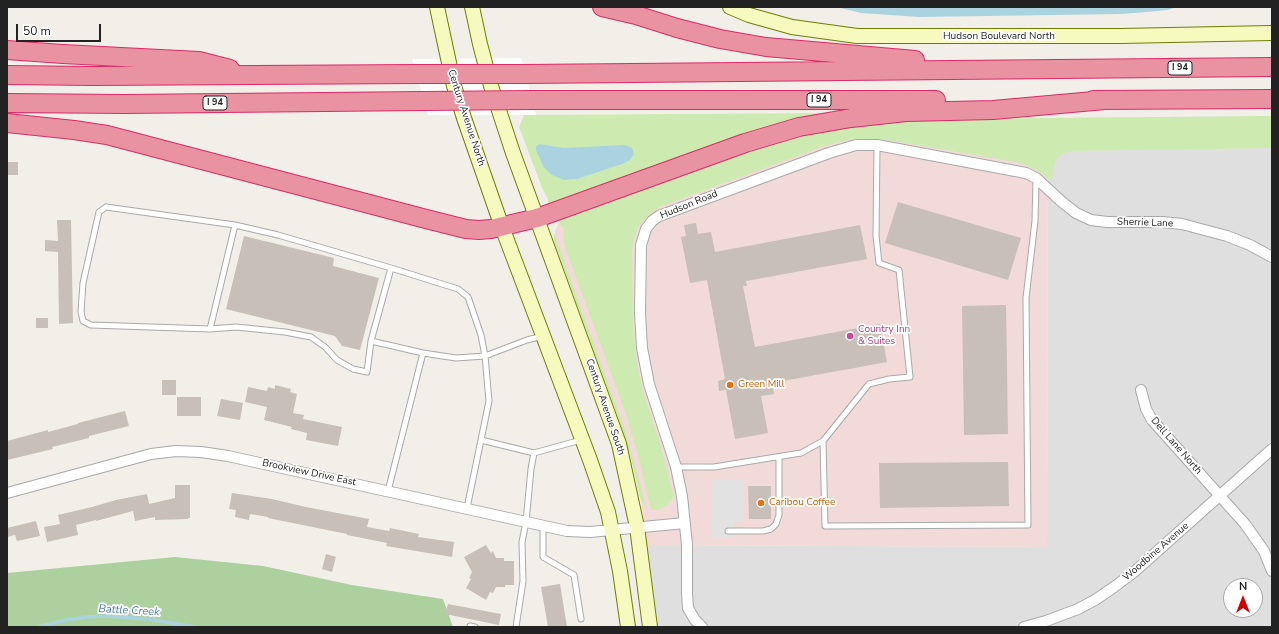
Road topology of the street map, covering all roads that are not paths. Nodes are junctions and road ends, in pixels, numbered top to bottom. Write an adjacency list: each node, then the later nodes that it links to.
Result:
1 (436, 7): 22 (main road, Century Avenue North)
2 (472, 7): 20 (main road)
3 (602, 7): 10 (highway)
4 (722, 7): 6 (lane)
5 (730, 7): 6 (main road, Hudson Boulevard North)
6 (749, 15): 7 (main road, Hudson Boulevard North)
7 (1272, 33)
8 (7, 50): 12 (highway)
9 (1272, 67): 10 (highway, I 94)
10 (1087, 69): 12 (highway, I 94, bridge)
11 (7, 75): 12 (highway, I 94)
12 (256, 75)
13 (1272, 99): 14 (highway, I 94)
14 (1105, 100): 15 (highway, I 94, bridge); 20 (highway)
15 (7, 103)
16 (7, 123): 22 (highway)
17 (877, 145): 18 (street, Hudson Road); 33 (lane); 37 (street, Hudson Road)
18 (1036, 178): 19 (street, Hudson Road); 33 (lane)
19 (1047, 187): 23 (street, Sherrie Lane)
20 (537, 218): 22 (highway); 45 (main road, Century Avenue South)
21 (235, 225): 24 (lane); 25 (lane); 25 (lane)
22 (502, 227): 26 (main road)
23 (1272, 257)
24 (392, 268): 27 (lane); 29 (lane)
25 (210, 329): 27 (lane)
26 (544, 336): 29 (lane); 32 (main road)
27 (371, 341): 28 (lane)
28 (423, 352): 29 (lane); 38 (lane)
29 (485, 356): 31 (lane)
30 (1141, 390): 40 (street, Dell Lane North)
31 (481, 440): 35 (lane); 41 (lane)
32 (582, 440): 35 (lane); 46 (main road)
33 (823, 441): 36 (lane)
34 (1272, 449): 40 (street, Woodbine Avenue)
35 (534, 453): 42 (lane)
36 (779, 457): 37 (lane); 47 (lane)
37 (676, 467): 43 (street, Hudson Road)
38 (388, 491): 39 (street, Brookview Drive East); 41 (street, Brookview Drive East)
39 (7, 493)
40 (1220, 496): 48 (street, Dell Lane North); 54 (street, Woodbine Avenue)
41 (467, 508): 42 (street, Brookview Drive East)
42 (526, 522): 44 (street, Brookview Drive East); 50 (lane)
43 (685, 523): 45 (street); 53 (street)
44 (543, 526): 46 (street, Brookview Drive East); 49 (lane)
45 (637, 527): 46 (street); 52 (main road, Century Avenue South)
46 (612, 529): 51 (main road)
47 (728, 531)
48 (1272, 571)
49 (581, 619)
50 (516, 627)
51 (628, 627)
52 (650, 627)
53 (702, 627)
54 (1024, 627)

